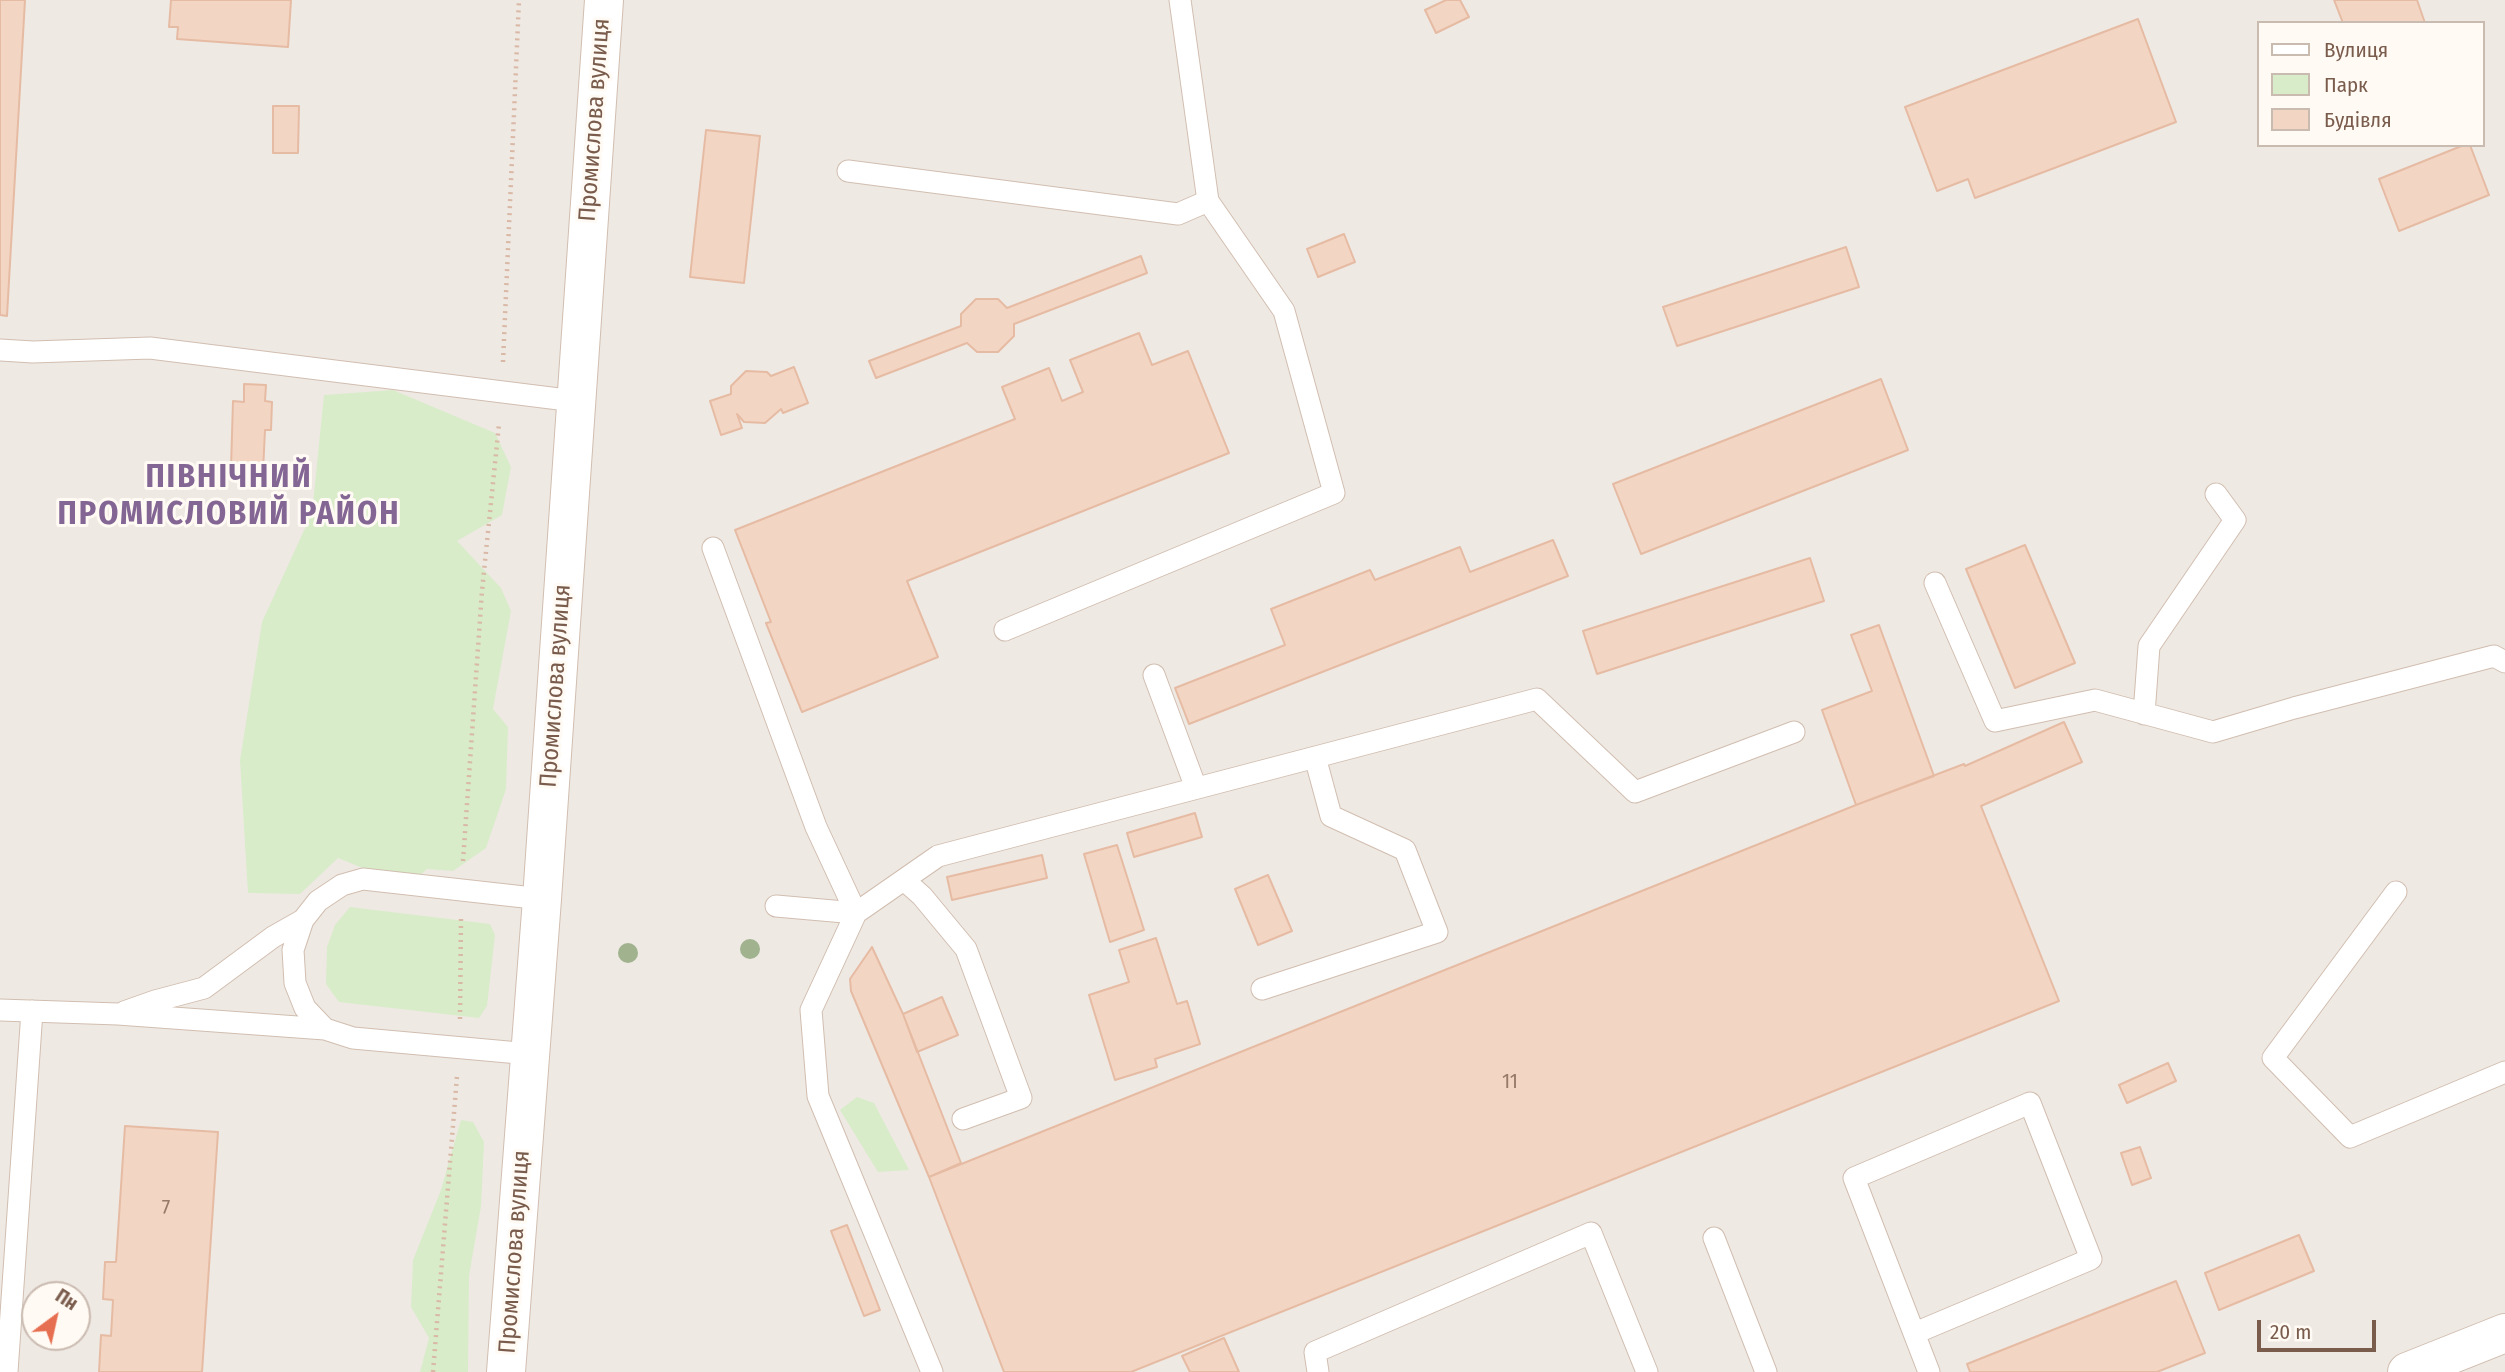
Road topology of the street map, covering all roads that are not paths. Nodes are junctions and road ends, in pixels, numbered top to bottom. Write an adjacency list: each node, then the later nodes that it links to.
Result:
1 (604, 0): 6 (street, Промислова вулиця)
2 (1180, 0): 4 (lane)
3 (848, 171): 4 (lane)
4 (1208, 201): 10 (lane)
5 (0, 350): 6 (lane)
6 (575, 401): 19 (street, Промислова вулиця)
7 (2216, 494): 13 (lane)
8 (713, 548): 21 (lane)
9 (1935, 583): 13 (lane)
10 (1006, 630)
11 (2505, 662): 13 (lane)
12 (1154, 675): 16 (lane)
13 (2144, 714)
14 (1794, 732): 15 (lane)
15 (1315, 757): 16 (lane); 23 (lane)
16 (1196, 788): 17 (lane)
17 (904, 880): 21 (lane); 30 (lane)
18 (2396, 892): 29 (lane)
19 (542, 898): 22 (lane); 28 (street, Промислова вулиця)
20 (776, 906): 21 (lane)
21 (856, 913): 36 (lane)
22 (303, 920): 26 (lane); 27 (lane)
23 (1262, 989)
24 (0, 1010): 25 (lane)
25 (32, 1011): 26 (lane); 34 (lane)
26 (118, 1014): 27 (lane)
27 (325, 1030): 28 (lane)
28 (530, 1054): 35 (street, Промислова вулиця)
29 (2505, 1072)
30 (963, 1119)
31 (1714, 1238): 39 (lane)
32 (1915, 1332): 32 (lane); 40 (lane)
33 (2505, 1333): 41 (street)
34 (7, 1372)
35 (506, 1372)
36 (932, 1372)
37 (1318, 1372): 38 (lane)
38 (1647, 1372)
39 (1766, 1372)
40 (1929, 1372)
41 (2407, 1372)

